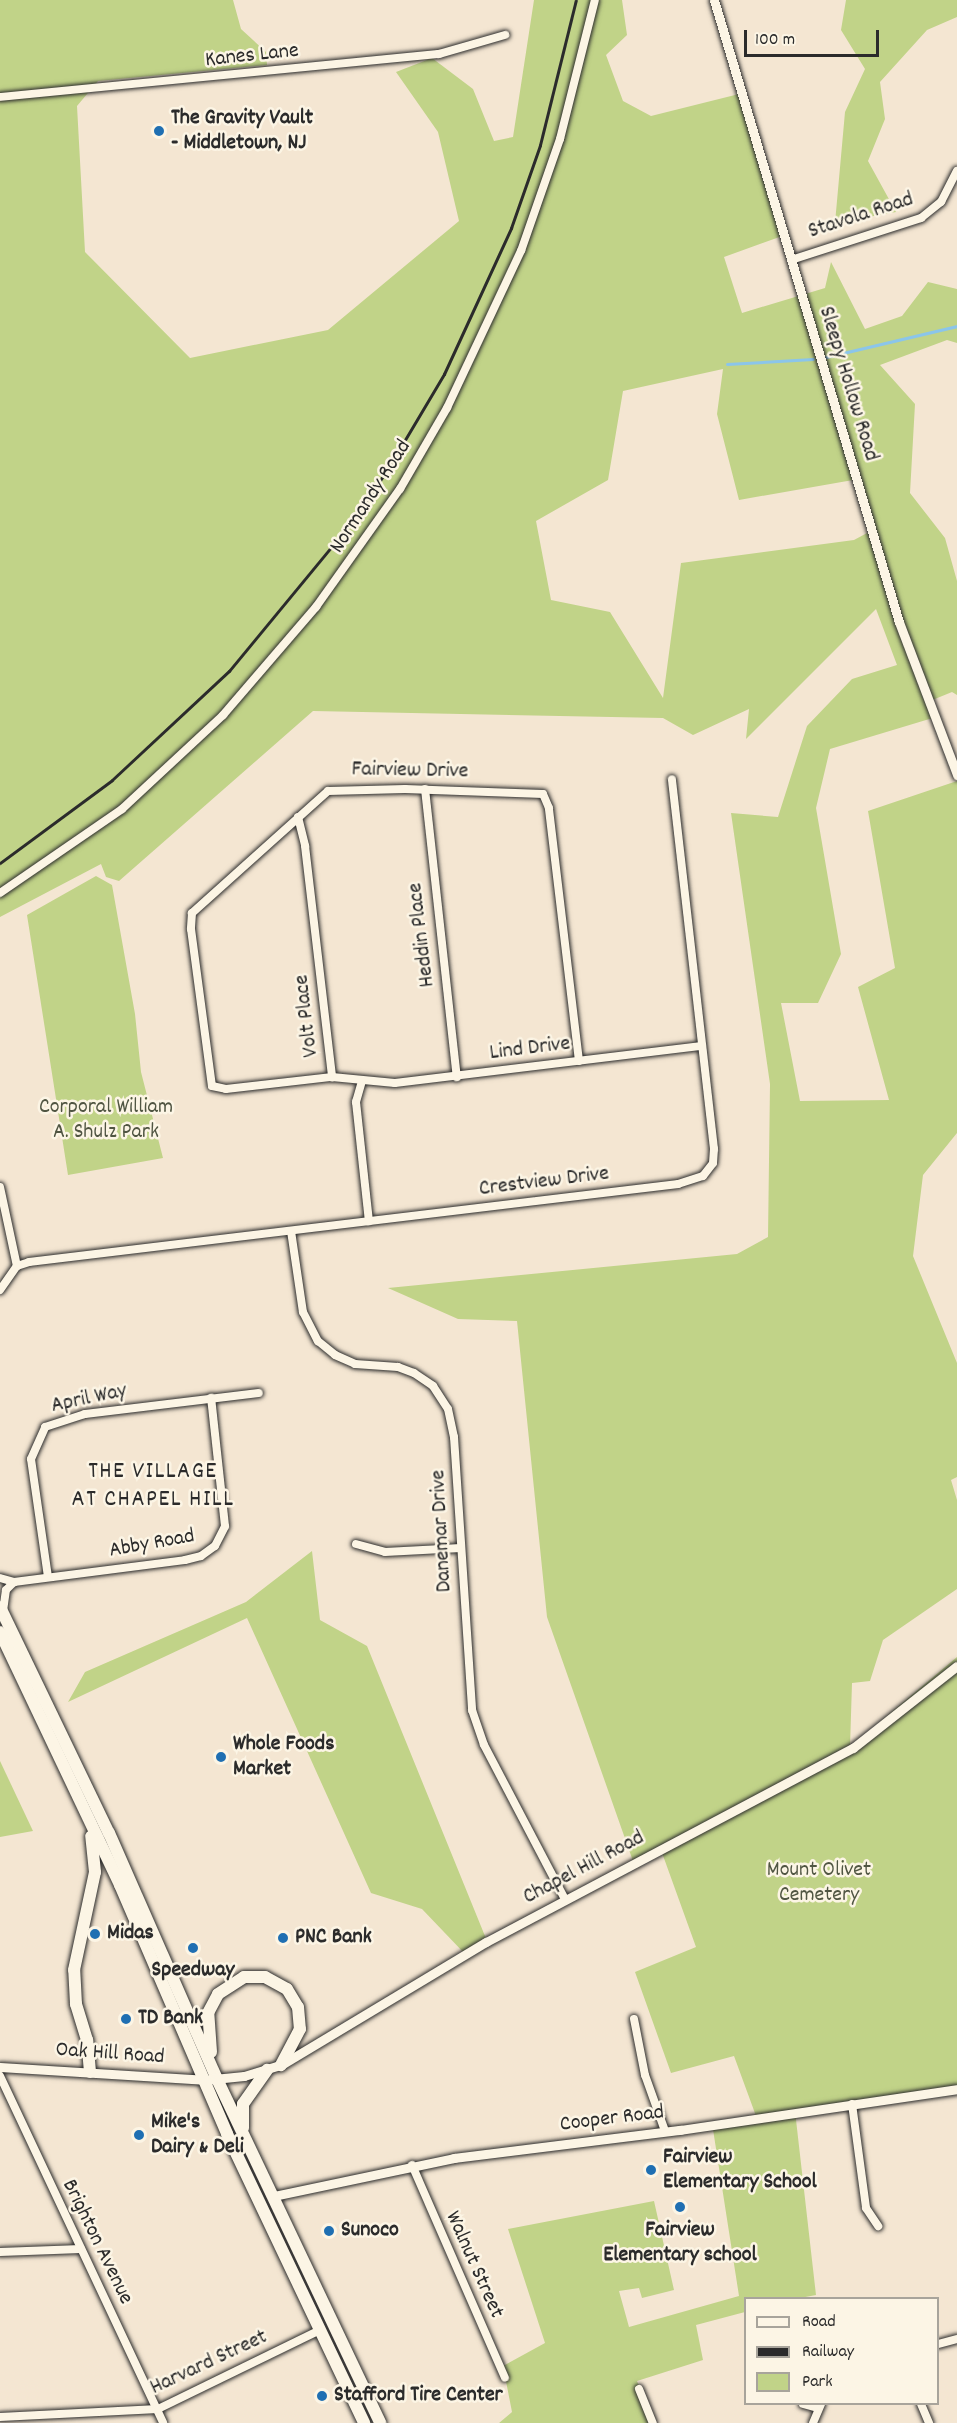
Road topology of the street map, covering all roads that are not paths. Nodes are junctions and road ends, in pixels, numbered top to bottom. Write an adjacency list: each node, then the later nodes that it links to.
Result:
1 (595, 0): 11 (street, Normandy Road)
2 (714, 0): 6 (street, Sleepy Hollow Road)
3 (505, 34): 4 (street, Kanes Lane)
4 (0, 97)
5 (957, 171): 6 (street, Stavola Road)
6 (790, 260): 7 (street, Sleepy Hollow Road)
7 (957, 776)
8 (672, 779): 12 (street, Crestview Drive)
9 (426, 789): 10 (street, Fairview Drive); 13 (street, Fairview Drive); 15 (street, Heddin Place)
10 (298, 817): 14 (street, Volt Place); 14 (street, Fairview Drive)
11 (0, 893)
12 (702, 1046): 13 (street, Lind Drive); 18 (street, Crestview Drive)
13 (579, 1061): 15 (street, Lind Drive)
14 (332, 1077): 16 (street, Volt Place)
15 (457, 1077): 16 (street, Lind Drive)
16 (362, 1081): 18 (street)
17 (0, 1187): 20 (street)
18 (369, 1221): 19 (street, Crestview Drive)
19 (291, 1231): 20 (street, Crestview Drive); 25 (street, Danemar Drive)
20 (17, 1266): 21 (street)
21 (0, 1290)
22 (259, 1393): 23 (street, April Way)
23 (211, 1398): 26 (street, Abby Road); 26 (street, April Way)
24 (356, 1544): 25 (street)
25 (460, 1548): 33 (street, Danemar Drive)
26 (48, 1577): 28 (street, Abby Road)
27 (0, 1578): 28 (street, Abby Road)
28 (14, 1582): 29 (street)
29 (1, 1610): 40 (highway)
30 (0, 1632): 32 (highway)
31 (957, 1666): 33 (street, Chapel Hill Road)
32 (83, 1806): 38 (highway); 41 (highway)
33 (565, 1899): 35 (street, Chapel Hill Road)
34 (634, 2019): 44 (street)
35 (281, 2065): 37 (street, Chapel Hill Road); 40 (highway)
36 (0, 2067): 38 (street, Oak Hill Road)
37 (267, 2070): 40 (street, Chapel Hill Road); 45 (highway)
38 (90, 2073): 41 (street, Oak Hill Road)
39 (0, 2076): 49 (street, Brighton Avenue)
40 (217, 2079): 41 (street, Oak Hill Road); 45 (highway)
41 (204, 2080): 51 (highway)
42 (957, 2089): 43 (street, Cooper Road)
43 (852, 2104): 44 (street, Cooper Road); 48 (street)
44 (664, 2131): 46 (street, Cooper Road)
45 (243, 2132): 47 (highway)
46 (412, 2165): 47 (street, Cooper Road); 54 (street, Walnut Street)
47 (274, 2196): 62 (highway)
48 (878, 2226)
49 (81, 2249): 50 (street); 58 (street, Brighton Avenue)
50 (0, 2252)
51 (320, 2330): 58 (street, Harvard Street); 61 (highway)
52 (957, 2339): 53 (street)
53 (939, 2344)
54 (505, 2378)
55 (639, 2389): 63 (street)
56 (922, 2405): 65 (street)
57 (819, 2406): 64 (street)
58 (158, 2409): 59 (street, Harvard Street); 60 (street, Brighton Avenue)
59 (0, 2417)
60 (163, 2423)
61 (364, 2423)
62 (380, 2423)
63 (653, 2423)
64 (813, 2423)
65 (929, 2423)

